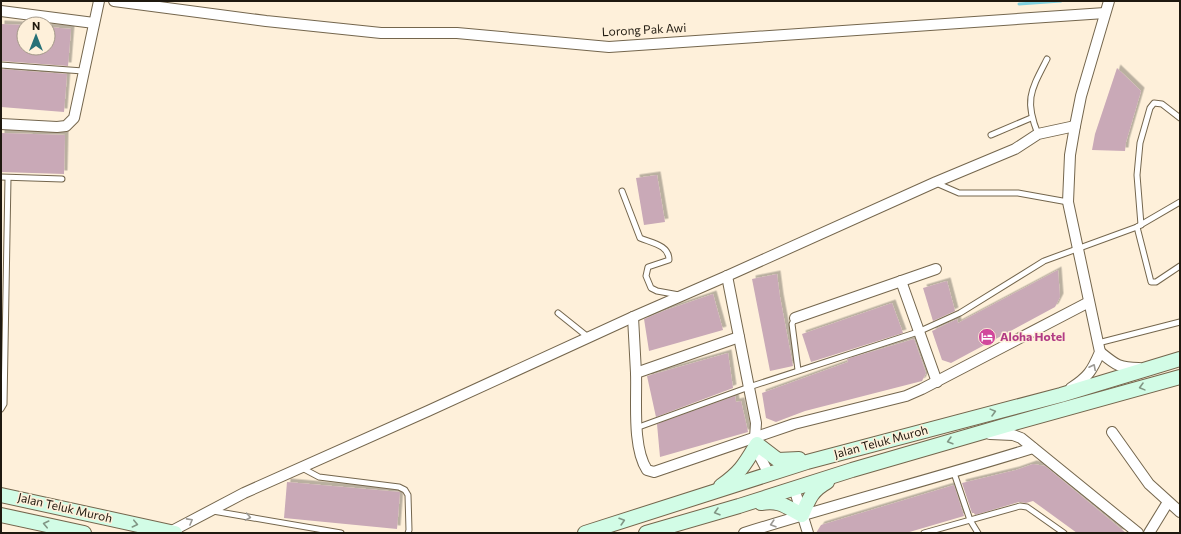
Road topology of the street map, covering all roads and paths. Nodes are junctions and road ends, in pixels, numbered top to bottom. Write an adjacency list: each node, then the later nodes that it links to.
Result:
1 (99, 1): 6 (street)
2 (114, 1): 5 (street, Lorong Pak Awi)
3 (1109, 1): 5 (street)
4 (1, 11): 6 (street)
5 (1105, 12): 13 (street)
6 (94, 23): 9 (street)
7 (1047, 59): 10 (lane)
8 (1, 65): 9 (lane)
9 (83, 71): 12 (street)
10 (1031, 118): 14 (lane); 15 (lane)
11 (1180, 118): 23 (lane)
12 (1, 124)
13 (1075, 126): 14 (street); 21 (street)
14 (1038, 134): 19 (street)
15 (991, 135)
16 (1, 178): 17 (lane)
17 (8, 178): 18 (lane); 47 (lane)
18 (62, 179)
19 (936, 182): 21 (lane); 27 (street)
20 (622, 191): 29 (lane)
21 (1068, 202): 24 (street)
22 (1180, 202): 23 (lane)
23 (1139, 226): 24 (lane); 25 (lane)
24 (1077, 248): 30 (street); 35 (lane)
25 (1180, 266)
26 (936, 269): 28 (street)
27 (727, 276): 29 (street); 36 (street)
28 (901, 281): 33 (street); 35 (street)
29 (682, 296): 32 (street)
30 (1089, 302): 38 (street); 44 (street)
31 (558, 313): 37 (lane)
32 (633, 317): 37 (street); 42 (street)
33 (795, 318): 41 (lane)
34 (1180, 322): 38 (lane)
35 (918, 332): 41 (lane); 44 (street)
36 (739, 337): 42 (street); 45 (street)
37 (589, 338): 57 (street)
38 (1099, 348): 40 (street); 46 (street, one-way to 38)
39 (1180, 359): 40 (main road, Jalan Teluk Muroh)
40 (1148, 369): 46 (main road, Jalan Teluk Muroh)
41 (798, 370): 45 (lane)
42 (636, 373): 49 (street)
43 (1180, 377): 48 (main road, Jalan Teluk Muroh, one-way to 48)
44 (937, 382): 53 (street)
45 (749, 387): 49 (lane); 53 (street)
46 (1061, 395): 55 (main road, Jalan Teluk Muroh, one-way to 46)
47 (1, 410)
48 (1040, 415): 51 (main road, Jalan Teluk Muroh); 52 (street)
49 (636, 428): 53 (street)
50 (1112, 432): 65 (street)
51 (972, 435): 52 (street); 58 (main road, Jalan Teluk Muroh, one-way to 58)
52 (1021, 438): 54 (street)
53 (756, 441): 55 (main road); 60 (street); 62 (main road)
54 (1033, 448): 59 (street); 83 (street)
55 (822, 458): 56 (main road, Jalan Teluk Muroh)
56 (806, 462): 60 (main road, Jalan Teluk Muroh); 61 (main road)
57 (302, 468): 67 (street); 75 (lane)
58 (852, 470): 61 (main road, Jalan Teluk Muroh); 70 (main road)
59 (954, 472): 70 (street); 71 (lane)
60 (769, 474): 61 (main road); 62 (main road, Jalan Teluk Muroh); 64 (main road)
61 (794, 488): 64 (main road, Jalan Teluk Muroh); 70 (street)
62 (711, 493): 76 (main road, Jalan Teluk Muroh, one-way to 62)
63 (1, 495): 72 (main road, Jalan Teluk Muroh, one-way to 72)
64 (760, 499): 66 (main road, Jalan Teluk Muroh)
65 (1168, 502): 68 (street); 84 (street)
66 (739, 506): 70 (main road); 77 (main road, Jalan Teluk Muroh, one-way to 77)
67 (210, 510): 72 (street, one-way to 67); 74 (lane, one-way to 74)
68 (1180, 512)
69 (1, 515): 73 (main road, Jalan Teluk Muroh, one-way to 69)
70 (802, 515): 78 (street, one-way to 78); 79 (street)
71 (970, 520): 80 (lane); 81 (lane); 82 (lane)
72 (172, 532)
73 (84, 533)
74 (341, 533)
75 (408, 533)
76 (585, 533)
77 (646, 533)
78 (744, 533)
79 (808, 533)
80 (924, 533)
81 (978, 533)
82 (1064, 533)
83 (1138, 533)
84 (1149, 533)

